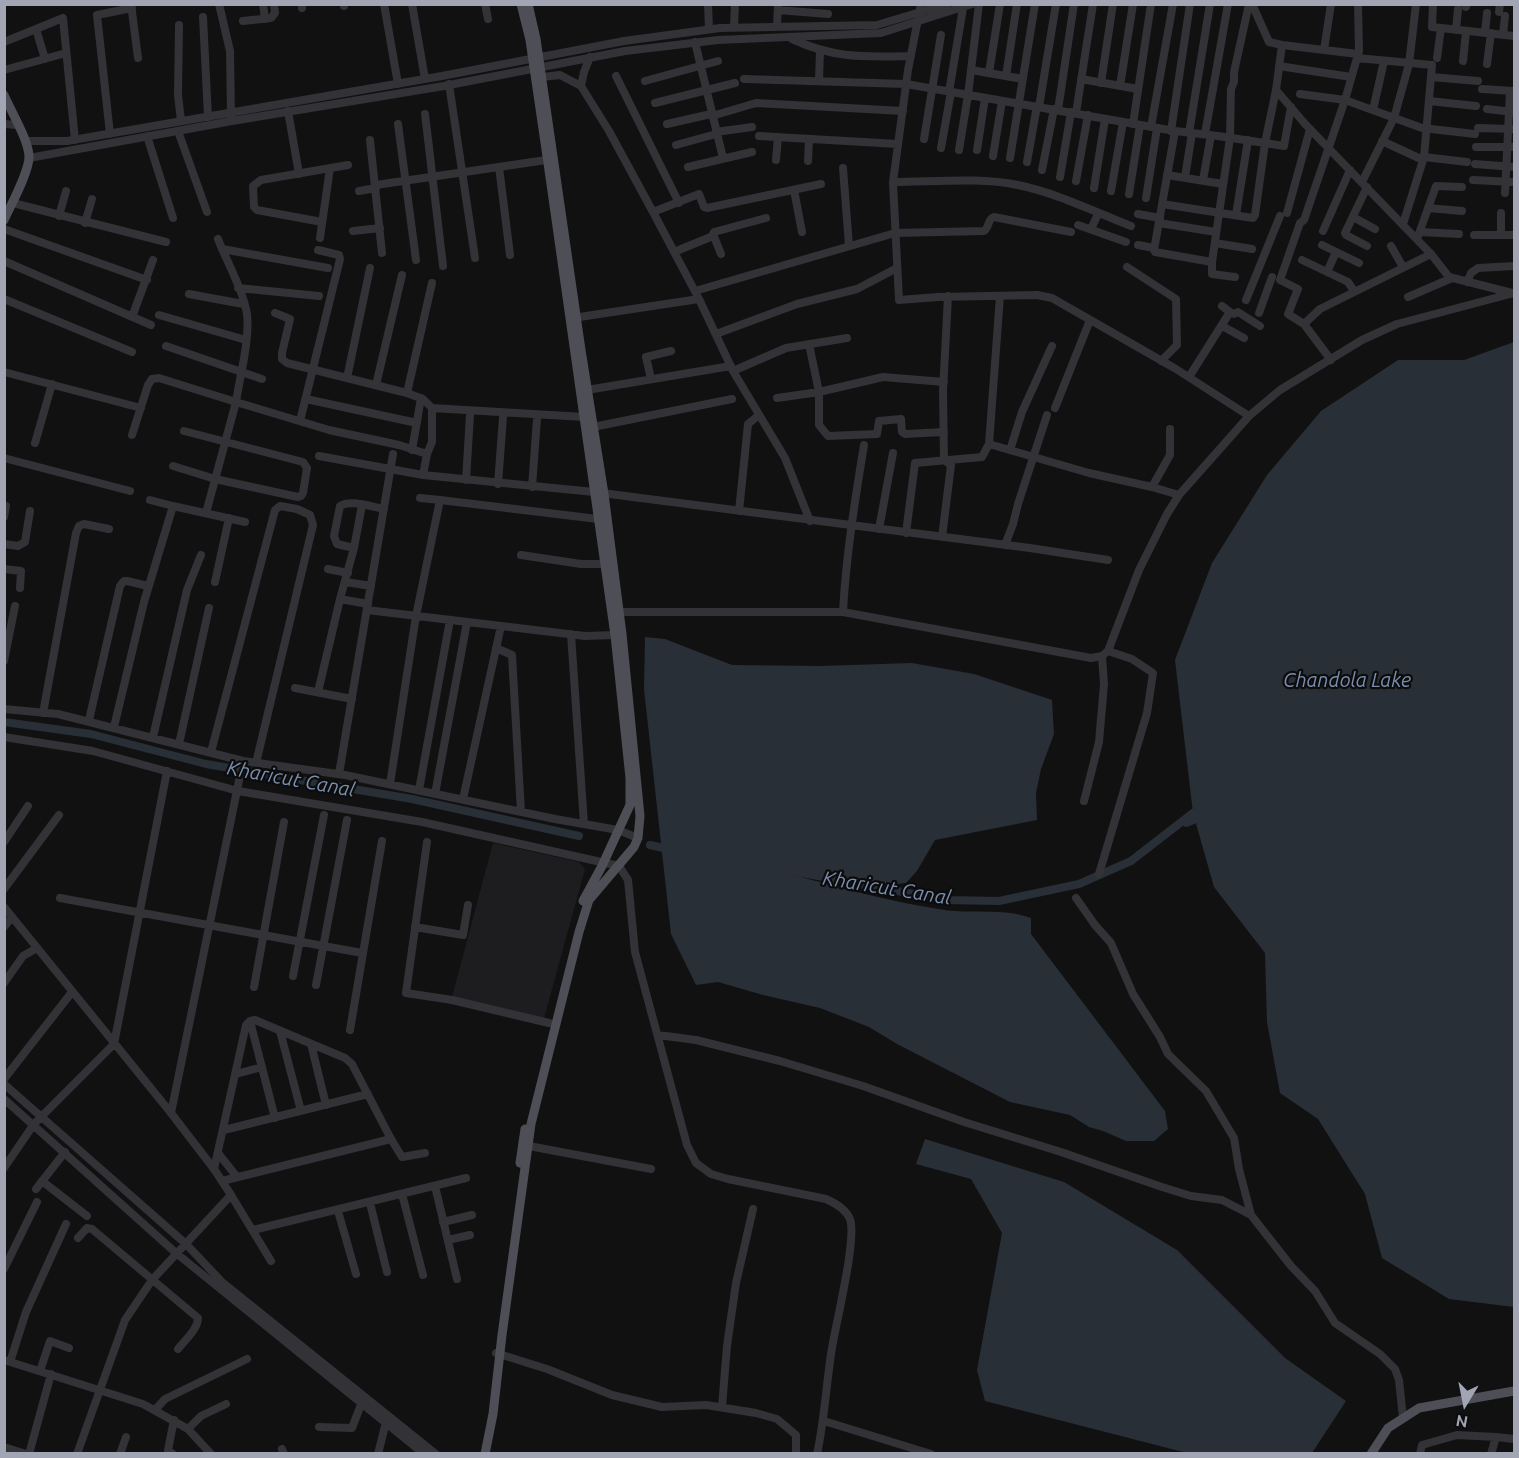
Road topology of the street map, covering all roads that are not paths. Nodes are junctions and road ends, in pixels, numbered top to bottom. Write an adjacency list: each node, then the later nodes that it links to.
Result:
1 (219, 4): 126 (street)
2 (263, 4): 42 (street)
3 (274, 4): 42 (street)
4 (384, 4): 96 (street)
5 (412, 4): 90 (street)
6 (486, 4): 43 (street)
7 (521, 4): 74 (main road)
8 (528, 4): 74 (main road)
9 (708, 4): 51 (street)
10 (735, 4): 48 (street)
11 (921, 4): 40 (street)
12 (947, 4): 40 (street)
13 (972, 4): 36 (street)
14 (979, 4): 80 (street)
15 (1000, 4): 81 (street)
16 (1017, 4): 83 (street)
17 (1035, 4): 88 (street)
18 (1056, 4): 117 (street)
19 (1074, 4): 121 (street)
20 (1093, 4): 89 (street)
21 (1113, 4): 95 (street)
22 (1133, 4): 100 (street)
23 (1151, 4): 102 (street)
24 (1173, 4): 144 (street)
25 (1190, 4): 149 (street)
26 (1210, 4): 150 (street)
27 (1227, 4): 153 (street)
28 (1250, 4): 61 (street); 157 (street)
29 (1331, 4): 62 (street)
30 (1358, 4): 66 (street)
31 (1416, 4): 75 (street)
32 (1433, 4): 49 (street)
33 (132, 6): 68 (street); 151 (street)
34 (778, 7): 39 (street); 47 (street)
35 (1463, 7): 52 (street)
36 (963, 8): 45 (street); 107 (street)
37 (1502, 11): 55 (street)
38 (1487, 13): 54 (street)
39 (828, 14)
40 (919, 14): 45 (street); 47 (street)
41 (203, 17): 132 (street)
42 (265, 19): 44 (street)
43 (488, 20)
44 (243, 21)
45 (917, 23): 58 (street); 65 (street)
46 (179, 25): 135 (street)
47 (777, 26): 48 (street)
48 (734, 27): 51 (street)
49 (1441, 28): 52 (street); 69 (street)
50 (36, 29): 59 (street); 64 (street); 70 (street)
51 (709, 29): 74 (street)
52 (1456, 30): 53 (street)
53 (1466, 31): 54 (street); 73 (street)
54 (1488, 33): 55 (street); 76 (street)
55 (1503, 34): 57 (street)
56 (941, 35): 101 (street)
57 (1515, 36)
58 (791, 38): 60 (street); 63 (street)
59 (4, 42)
60 (695, 42): 67 (street); 77 (street)
61 (1282, 45): 62 (street); 78 (street)
62 (1324, 50): 66 (street)
63 (820, 51): 65 (street); 92 (street)
64 (66, 54): 70 (street); 160 (street)
65 (911, 56): 98 (street)
66 (1358, 56): 72 (street); 85 (street)
67 (590, 57): 74 (street); 99 (street)
68 (138, 58)
69 (1437, 58)
70 (45, 59): 79 (street)
71 (718, 61): 77 (street)
72 (1384, 61): 75 (street); 122 (street)
73 (1463, 61)
74 (536, 62): 84 (main road); 90 (street); 97 (street); 180 (main road)
75 (1409, 64): 86 (street); 134 (street)
76 (1487, 64)
77 (700, 66): 91 (street); 104 (street)
78 (1279, 66): 85 (street); 105 (street)
79 (4, 70)
80 (971, 70): 81 (street); 110 (street)
81 (988, 73): 83 (street)
82 (616, 76): 220 (street)
83 (1006, 76): 88 (street)
84 (542, 77): 99 (street); 180 (main road)
85 (1351, 77): 112 (street)
86 (1431, 77): 93 (street); 114 (street)
87 (744, 79): 92 (street)
88 (1023, 79): 116 (street)
89 (1081, 79): 95 (street); 128 (street)
90 (424, 80): 96 (street)
91 (645, 81)
92 (819, 81): 98 (street)
93 (1478, 81)
94 (735, 83): 104 (street)
95 (1101, 83): 100 (street)
96 (398, 84): 126 (street)
97 (449, 84): 123 (street); 192 (street)
98 (906, 84): 101 (street); 124 (street)
99 (581, 86): 225 (street)
100 (1120, 86): 102 (street)
101 (932, 89): 107 (street); 159 (street)
102 (1138, 89): 141 (street)
103 (1482, 89): 106 (street)
104 (706, 90): 115 (street); 130 (street)
105 (1276, 90): 119 (street); 165 (street)
106 (1513, 91): 127 (street)
107 (950, 92): 110 (street); 171 (street)
108 (1300, 94): 112 (street)
109 (4, 95): 125 (main road)
110 (968, 95): 111 (street); 172 (street)
111 (985, 98): 113 (street); 173 (street)
112 (1345, 100): 122 (street); 168 (street)
113 (1002, 101): 116 (street); 175 (street)
114 (1429, 101): 118 (street); 146 (street)
115 (655, 103)
116 (1019, 104): 117 (street); 178 (street)
117 (1038, 106): 121 (street); 183 (street)
118 (1476, 106)
119 (1291, 107): 145 (street); 165 (street)
120 (1487, 109): 127 (street)
121 (1056, 110): 128 (street); 190 (street)
122 (1373, 110): 134 (street)
123 (288, 111): 136 (street); 193 (street)
124 (903, 111): 130 (street); 166 (street)
125 (8, 112): 142 (main road)
126 (230, 112): 132 (street); 136 (street)
127 (1512, 112): 147 (street)
128 (1073, 113): 131 (street); 196 (street)
129 (425, 114): 195 (street)
130 (712, 115): 140 (street); 152 (street)
131 (1088, 115): 133 (street); 201 (street)
132 (208, 117): 135 (street)
133 (1105, 118): 137 (street); 210 (street)
134 (1394, 118): 146 (street); 164 (street)
135 (181, 121): 151 (street)
136 (231, 121): 148 (street)
137 (1123, 122): 141 (street); 214 (street)
138 (4, 124): 142 (street)
139 (398, 124): 198 (street)
140 (667, 124)
141 (1137, 124): 144 (street); 216 (street)
142 (17, 125): 163 (main road)
143 (753, 127): 152 (street)
144 (1155, 127): 149 (street); 217 (street)
145 (1310, 129): 168 (street); 292 (street)
146 (1426, 129): 147 (street); 179 (street)
147 (1512, 129): 170 (street)
148 (178, 131): 154 (street); 224 (street)
149 (1173, 131): 150 (street); 194 (street)
150 (1191, 133): 153 (street); 197 (street)
151 (110, 134): 160 (street)
152 (716, 134): 167 (street); 177 (street)
153 (1208, 134): 157 (street); 199 (street)
154 (147, 136): 176 (street); 233 (street)
155 (759, 136): 156 (street)
156 (778, 137): 158 (street); 181 (street)
157 (1230, 138): 162 (street); 206 (street)
158 (809, 139): 166 (street); 182 (street)
159 (924, 139)
160 (75, 140): 163 (street)
161 (370, 140): 208 (street)
162 (1248, 140): 165 (street); 230 (street)
163 (26, 141): 176 (main road)
164 (1382, 141): 179 (street); 207 (street)
165 (1265, 143): 230 (street)
166 (898, 144): 203 (street)
167 (676, 145)
168 (1330, 147): 191 (street); 296 (street)
169 (1476, 147): 170 (street)
170 (1511, 147): 185 (street)
171 (941, 148)
172 (958, 150)
173 (977, 150)
174 (752, 152): 177 (street)
175 (993, 156)
176 (29, 158): 219 (main road)
177 (723, 158): 187 (street)
178 (1010, 158)
179 (1424, 158): 185 (street); 239 (street)
180 (551, 159): 186 (street); 319 (main road)
181 (777, 160)
182 (808, 161)
183 (1027, 162)
184 (348, 165): 188 (street)
185 (1510, 166): 202 (street)
186 (499, 167): 192 (street); 277 (street)
187 (688, 167)
188 (330, 168): 193 (street); 237 (street)
189 (843, 168): 265 (street)
190 (1042, 170)
191 (1350, 170): 207 (street); 247 (street)
192 (462, 172): 195 (street); 278 (street)
193 (298, 174): 237 (street)
194 (1167, 174): 197 (street); 221 (street)
195 (433, 176): 198 (street); 285 (street)
196 (1059, 177)
197 (1185, 177): 199 (street)
198 (406, 180): 208 (street); 280 (street)
199 (1203, 180): 206 (street)
200 (1473, 180): 202 (street)
201 (1076, 181)
202 (1505, 181): 204 (street); 215 (street)
203 (893, 182): 228 (street); 251 (street)
204 (1515, 182)
205 (821, 184): 211 (street)
206 (1223, 184): 226 (street)
207 (1364, 185): 232 (street); 239 (street)
208 (376, 187): 213 (street); 242 (street)
209 (1462, 187): 222 (street)
210 (1094, 188)
211 (794, 190): 220 (street); 248 (street)
212 (66, 191): 231 (street)
213 (358, 191)
214 (1111, 191)
215 (1505, 193)
216 (1129, 194)
217 (1146, 198)
218 (92, 200): 238 (street)
219 (13, 203): 231 (street); 235 (main road)
220 (679, 203): 225 (street)
221 (1162, 204): 226 (street); 236 (street)
222 (1428, 208): 223 (street); 254 (street)
223 (1462, 211)
224 (207, 212)
225 (653, 212): 272 (street)
226 (1219, 213): 230 (street); 250 (street)
227 (1501, 213): 255 (street)
228 (1098, 214): 241 (street); 245 (street)
229 (1138, 214): 236 (street)
230 (1236, 215)
231 (59, 216): 238 (street)
232 (1353, 217): 244 (street); 266 (street)
233 (173, 218)
234 (766, 218): 257 (street)
235 (4, 220)
236 (1159, 221): 250 (street); 268 (street)
237 (322, 222): 258 (street)
238 (85, 223): 261 (street)
239 (1402, 224): 254 (street)
240 (1078, 225): 245 (street)
241 (1131, 226)
242 (380, 228): 246 (street); 274 (street)
243 (4, 229): 298 (street)
244 (1375, 229)
245 (1091, 230): 260 (street)
246 (353, 231)
247 (1323, 231)
248 (802, 232)
249 (1071, 232): 251 (street)
250 (1216, 232): 262 (street)
251 (896, 233): 265 (street); 291 (street)
252 (1459, 234): 254 (street)
253 (1474, 234): 255 (street)
254 (1418, 235): 276 (street)
255 (1501, 235): 256 (street)
256 (1515, 235)
257 (713, 236): 272 (street); 275 (street)
258 (320, 238)
259 (218, 239): 269 (street)
260 (1126, 242)
261 (166, 243)
262 (1215, 243): 270 (street); 283 (street)
263 (1138, 245): 268 (street)
264 (1322, 245): 273 (street)
265 (849, 246): 305 (street)
266 (1367, 246)
267 (1390, 246): 289 (street)
268 (1154, 248): 283 (street)
269 (222, 249): 290 (street); 301 (street)
270 (1252, 249)
271 (318, 250): 337 (street)
272 (674, 252): 305 (street)
273 (1336, 252): 284 (street); 293 (street)
274 (382, 253)
275 (721, 254)
276 (1431, 254): 289 (street); 297 (street)
277 (510, 255)
278 (475, 258)
279 (153, 260): 298 (street)
280 (416, 260)
281 (1302, 260): 293 (street)
282 (4, 261): 318 (street)
283 (1212, 262): 295 (street)
284 (1359, 263)
285 (443, 266)
286 (1515, 266): 300 (street)
287 (370, 267): 341 (street)
288 (1127, 267): 335 (street)
289 (1403, 267): 302 (street)
290 (328, 268)
291 (897, 268): 307 (street); 325 (street)
292 (1258, 271): 296 (street); 311 (street)
293 (1328, 272): 302 (street)
294 (402, 275): 346 (street)
295 (1235, 277)
296 (1276, 278): 316 (street); 321 (street)
297 (1452, 278): 300 (street); 309 (street)
298 (147, 280): 318 (street)
299 (432, 282): 349 (street)
300 (1467, 282): 304 (street)
301 (238, 288): 306 (street); 312 (street)
302 (1354, 291): 321 (street)
303 (189, 294): 312 (street)
304 (1514, 294): 334 (street)
305 (697, 295): 319 (street); 325 (street)
306 (320, 296)
307 (948, 296): 308 (street); 344 (street)
308 (1000, 296): 320 (street); 374 (street)
309 (1408, 297)
310 (4, 299): 333 (street)
311 (1246, 300)
312 (243, 303): 328 (street)
313 (1222, 306): 314 (street)
314 (1230, 312): 323 (street); 324 (street)
315 (275, 313): 337 (street)
316 (1258, 313)
317 (159, 315): 328 (street)
318 (132, 317): 322 (street)
319 (574, 318): 347 (main road); 363 (main road)
320 (1090, 320): 335 (street); 357 (street)
321 (1304, 324): 334 (street)
322 (151, 325)
323 (1222, 326): 327 (street); 340 (street)
324 (1260, 326)
325 (716, 334): 336 (street)
326 (847, 338): 329 (street)
327 (1244, 338)
328 (246, 340): 338 (street)
329 (808, 344): 336 (street); 348 (street)
330 (166, 346): 338 (street)
331 (1052, 346): 377 (street)
332 (671, 351): 343 (street)
333 (132, 352)
334 (1331, 360): 361 (street)
335 (1161, 361): 340 (street)
336 (732, 368): 343 (street); 359 (street)
337 (314, 370): 341 (street); 352 (street)
338 (241, 371): 342 (street); 354 (street)
339 (4, 372): 345 (street)
340 (1189, 377): 361 (street)
341 (347, 378): 346 (street)
342 (262, 379)
343 (651, 379): 347 (street)
344 (944, 382): 348 (street); 370 (street)
345 (52, 384): 355 (street); 373 (street)
346 (375, 385): 349 (street)
347 (587, 390): 367 (main road)
348 (819, 392): 351 (street); 370 (street)
349 (407, 393): 350 (street)
350 (421, 398): 356 (street); 366 (street)
351 (777, 398)
352 (306, 399): 365 (street); 366 (street)
353 (732, 399): 367 (street)
354 (236, 402): 355 (street); 365 (street); 372 (street)
355 (141, 408): 371 (street)
356 (432, 408): 363 (street); 380 (street)
357 (1055, 408)
358 (470, 415): 389 (street)
359 (759, 415): 404 (street); 409 (street)
360 (1047, 415): 383 (street)
361 (1249, 416): 395 (street)
362 (503, 417): 390 (street)
363 (584, 417): 394 (main road)
364 (537, 419): 391 (street)
365 (300, 421): 376 (street)
366 (417, 423): 376 (street)
367 (593, 427): 394 (main road)
368 (1170, 429): 392 (street)
369 (184, 431): 372 (street)
370 (944, 432): 384 (street)
371 (132, 435)
372 (225, 442): 388 (street); 388 (street)
373 (34, 443)
374 (989, 444): 377 (street); 384 (street)
375 (864, 445): 411 (street)
376 (412, 450): 380 (street)
377 (1010, 450): 383 (street)
378 (893, 453): 413 (street)
379 (393, 454): 386 (street)
380 (427, 454): 387 (street)
381 (319, 456): 386 (street)
382 (4, 458): 393 (street)
383 (1035, 458): 392 (street); 417 (street)
384 (944, 460): 414 (street); 415 (street)
385 (173, 466): 388 (street)
386 (390, 470): 387 (street); 402 (street)
387 (423, 475): 389 (street)
388 (215, 478): 405 (street)
389 (466, 480): 390 (street)
390 (498, 484): 391 (street)
391 (532, 487): 394 (street)
392 (1152, 487): 395 (street)
393 (130, 491)
394 (599, 493): 404 (street); 408 (main road); 435 (main road)
395 (1179, 495): 444 (street)
396 (420, 498): 398 (street)
397 (150, 500): 401 (street)
398 (440, 500): 408 (street); 437 (street)
399 (362, 505): 402 (street); 418 (street); 418 (street)
400 (6, 506): 406 (street)
401 (173, 506): 405 (street); 428 (street)
402 (384, 509): 429 (street)
403 (30, 511): 416 (street)
404 (739, 512): 409 (street)
405 (206, 513): 407 (street)
406 (4, 517)
407 (229, 518): 410 (street); 426 (street)
408 (598, 519): 422 (main road)
409 (810, 521): 411 (street)
410 (245, 522)
411 (851, 526): 413 (street); 436 (street)
412 (109, 529): 450 (street)
413 (879, 530): 414 (street)
414 (906, 533): 415 (street)
415 (942, 537): 417 (street)
416 (4, 544)
417 (1005, 545): 421 (street)
418 (354, 548): 425 (street)
419 (201, 555): 454 (street)
420 (521, 555): 422 (street)
421 (1108, 560)
422 (605, 564): 435 (main road)
423 (4, 568): 430 (street)
424 (328, 569): 425 (street)
425 (348, 573): 427 (street)
426 (215, 582)
427 (346, 582): 429 (street); 431 (street)
428 (148, 586): 451 (street); 452 (street)
429 (371, 586): 433 (street)
430 (20, 588)
431 (340, 599): 433 (street); 447 (street)
432 (15, 606): 445 (street)
433 (368, 607): 437 (street); 448 (street)
434 (209, 608): 455 (street)
435 (615, 612): 436 (street); 442 (main road); 475 (main road)
436 (843, 612): 444 (street)
437 (416, 616): 438 (street); 461 (street)
438 (450, 620): 439 (street); 462 (street)
439 (467, 622): 440 (street); 464 (street)
440 (501, 626): 441 (street); 443 (street)
441 (572, 634): 442 (street); 473 (street)
442 (615, 635): 474 (main road)
443 (496, 648): 465 (street); 468 (street)
444 (1105, 654): 466 (street); 481 (street)
445 (4, 661)
446 (295, 688): 447 (street)
447 (318, 692): 448 (street)
448 (352, 699): 460 (street)
449 (4, 709): 450 (street)
450 (43, 713): 451 (street)
451 (89, 720): 452 (street)
452 (114, 727): 454 (street)
453 (4, 737): 459 (street)
454 (153, 737): 455 (street)
455 (179, 744): 456 (street)
456 (211, 752): 457 (street); 458 (street)
457 (243, 761): 458 (street); 463 (street)
458 (256, 763): 460 (street)
459 (167, 771): 463 (street); 487 (street)
460 (339, 774): 461 (street)
461 (390, 784): 462 (street)
462 (419, 790): 464 (street)
463 (237, 791): 479 (street); 489 (street)
464 (435, 794): 465 (street)
465 (463, 800): 468 (street)
466 (1084, 801)
467 (28, 806): 477 (street)
468 (521, 812): 473 (street)
469 (59, 815): 482 (street)
470 (324, 815): 493 (street)
471 (347, 820): 494 (street)
472 (284, 822): 492 (street)
473 (584, 824): 474 (street)
474 (618, 830): 475 (street); 479 (main road)
475 (638, 838): 480 (main road)
476 (382, 841): 496 (street)
477 (4, 842)
478 (427, 842): 491 (street)
479 (604, 862): 480 (street); 503 (main road)
480 (619, 866): 506 (street); 523 (main road)
481 (1099, 874)
482 (4, 889)
483 (60, 898): 487 (street)
484 (1076, 898): 543 (street)
485 (468, 905): 491 (street)
486 (4, 907): 488 (street)
487 (140, 913): 489 (street); 507 (street)
488 (12, 917): 490 (street); 495 (street)
489 (210, 926): 492 (street); 517 (street)
490 (4, 927)
491 (415, 927): 503 (street)
492 (262, 935): 493 (street); 500 (street)
493 (300, 942): 494 (street); 497 (street)
494 (323, 946): 496 (street); 499 (street)
495 (37, 948): 498 (street); 501 (street)
496 (362, 953): 504 (street)
497 (293, 976)
498 (4, 983)
499 (316, 985)
500 (254, 987)
501 (72, 992): 507 (street); 511 (street)
502 (250, 1021): 505 (street); 509 (street); 510 (street)
503 (549, 1023): 562 (main road)
504 (350, 1030)
505 (280, 1031): 508 (street); 516 (street)
506 (658, 1035): 543 (street); 575 (street)
507 (114, 1044): 517 (street); 518 (street)
508 (311, 1044): 513 (street); 515 (street)
509 (262, 1067): 510 (street); 519 (street)
510 (236, 1074): 521 (street)
511 (4, 1079)
512 (4, 1084): 518 (street)
513 (368, 1094): 515 (street); 522 (street)
514 (4, 1099): 520 (street)
515 (326, 1105): 516 (street)
516 (301, 1111): 519 (street)
517 (171, 1113): 528 (street)
518 (42, 1116): 520 (street); 551 (street)
519 (274, 1118): 521 (street)
520 (34, 1124): 524 (street); 527 (street)
521 (224, 1131): 525 (street)
522 (391, 1139): 526 (street); 530 (street)
523 (529, 1146): 529 (street); 562 (main road)
524 (65, 1152): 532 (street); 552 (street)
525 (218, 1153): 528 (street); 530 (street)
526 (425, 1153)
527 (4, 1168)
528 (214, 1169): 533 (street)
529 (651, 1169)
530 (237, 1177): 533 (street)
531 (466, 1178): 534 (street)
532 (42, 1181): 535 (street); 544 (street)
533 (222, 1181): 537 (street)
534 (435, 1186): 536 (street); 545 (street)
535 (36, 1189)
536 (402, 1194): 539 (street); 557 (street)
537 (231, 1195): 547 (street); 551 (street)
538 (37, 1202): 554 (street)
539 (370, 1203): 541 (street); 555 (street)
540 (753, 1209): 571 (street)
541 (338, 1211): 547 (street); 556 (street)
542 (472, 1215): 545 (street)
543 (1251, 1215): 573 (street)
544 (87, 1216)
545 (443, 1222): 550 (street)
546 (66, 1224): 564 (street)
547 (253, 1230): 553 (street)
548 (470, 1235): 550 (street)
549 (78, 1238): 559 (street)
550 (448, 1240): 558 (street)
551 (186, 1244): 552 (street); 590 (street)
552 (176, 1252): 559 (street); 569 (street)
553 (271, 1261)
554 (4, 1269)
555 (387, 1272)
556 (356, 1274)
557 (423, 1275)
558 (457, 1279)
559 (152, 1280): 561 (street); 567 (street)
560 (69, 1348): 565 (street)
561 (178, 1349)
562 (498, 1354): 571 (street); 591 (main road); 592 (main road)
563 (247, 1359): 572 (street)
564 (7, 1361): 565 (street)
565 (40, 1371): 566 (street)
566 (51, 1374): 567 (street); 583 (street)
567 (101, 1389): 572 (street); 584 (street)
568 (1515, 1391): 573 (main road)
569 (362, 1402): 576 (street); 577 (street)
570 (226, 1404): 578 (street)
571 (722, 1407): 593 (street)
572 (155, 1410): 574 (street)
573 (1403, 1418): 596 (main road)
574 (174, 1420): 578 (street); 586 (street)
575 (824, 1421): 594 (street); 595 (street)
576 (386, 1422): 588 (street); 589 (street)
577 (319, 1427)
578 (188, 1429): 587 (street)
579 (126, 1437): 585 (street)
580 (1496, 1437): 581 (street); 597 (street); 598 (street)
581 (1515, 1439)
582 (4, 1447): 583 (street)
583 (27, 1454)
584 (77, 1454)
585 (120, 1454)
586 (172, 1454)
587 (211, 1454)
588 (378, 1454)
589 (424, 1454)
590 (436, 1454)
591 (479, 1454)
592 (485, 1454)
593 (796, 1454)
594 (817, 1454)
595 (932, 1454)
596 (1371, 1454)
597 (1420, 1454)
598 (1491, 1454)

